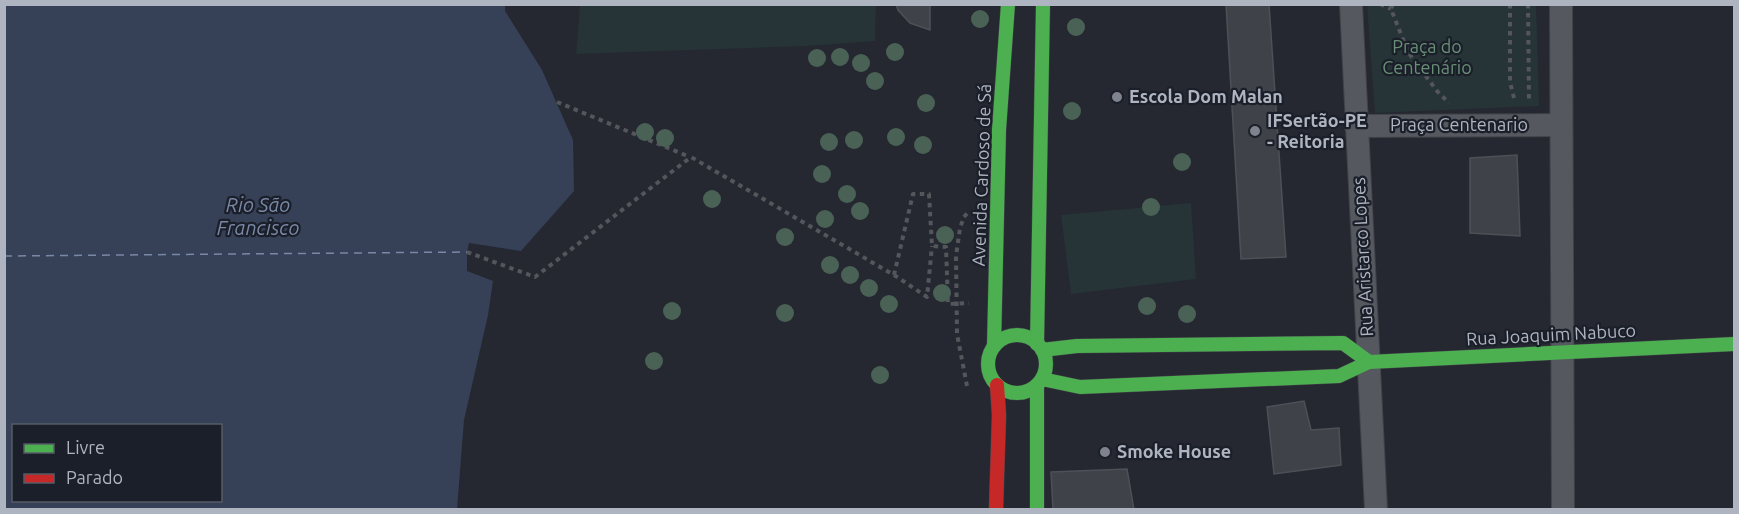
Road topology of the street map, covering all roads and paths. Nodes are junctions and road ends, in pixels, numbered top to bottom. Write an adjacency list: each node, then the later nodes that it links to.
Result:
1 (1008, 4): 19 (main road, Avenida Cardoso de Sá)
2 (1043, 4): 22 (main road)
3 (1351, 4): 14 (street, Rua Aristarco Lopes)
4 (1380, 4): 8 (path)
5 (1510, 4): 11 (path)
6 (1528, 4): 11 (path)
7 (1561, 4): 13 (street)
8 (1392, 7): 12 (path)
9 (557, 102): 15 (path)
10 (1505, 103): 11 (path)
11 (1515, 103)
12 (1439, 106)
13 (1562, 125): 14 (street, Praça Centenario); 23 (street)
14 (1356, 126): 24 (street, Rua Aristarco Lopes)
15 (691, 157): 17 (path); 18 (path)
16 (932, 246): 18 (path); 18 (path); 19 (path)
17 (467, 252)
18 (894, 275)
19 (996, 302): 21 (main road, Avenida Cardoso de Sá)
20 (1734, 344): 23 (main road, Rua Joaquim Nabuco)
21 (994, 346): 22 (main road); 26 (main road)
22 (1040, 347): 24 (main road); 25 (main road)
23 (1563, 354): 24 (main road, Rua Joaquim Nabuco); 30 (street)
24 (1369, 362): 25 (main road, Rua Joaquim Nabuco); 29 (street, Rua Aristarco Lopes)
25 (1040, 382): 26 (main road); 28 (main road)
26 (997, 385): 27 (main road)
27 (996, 510)
28 (1036, 510)
29 (1376, 510)
30 (1563, 510)

